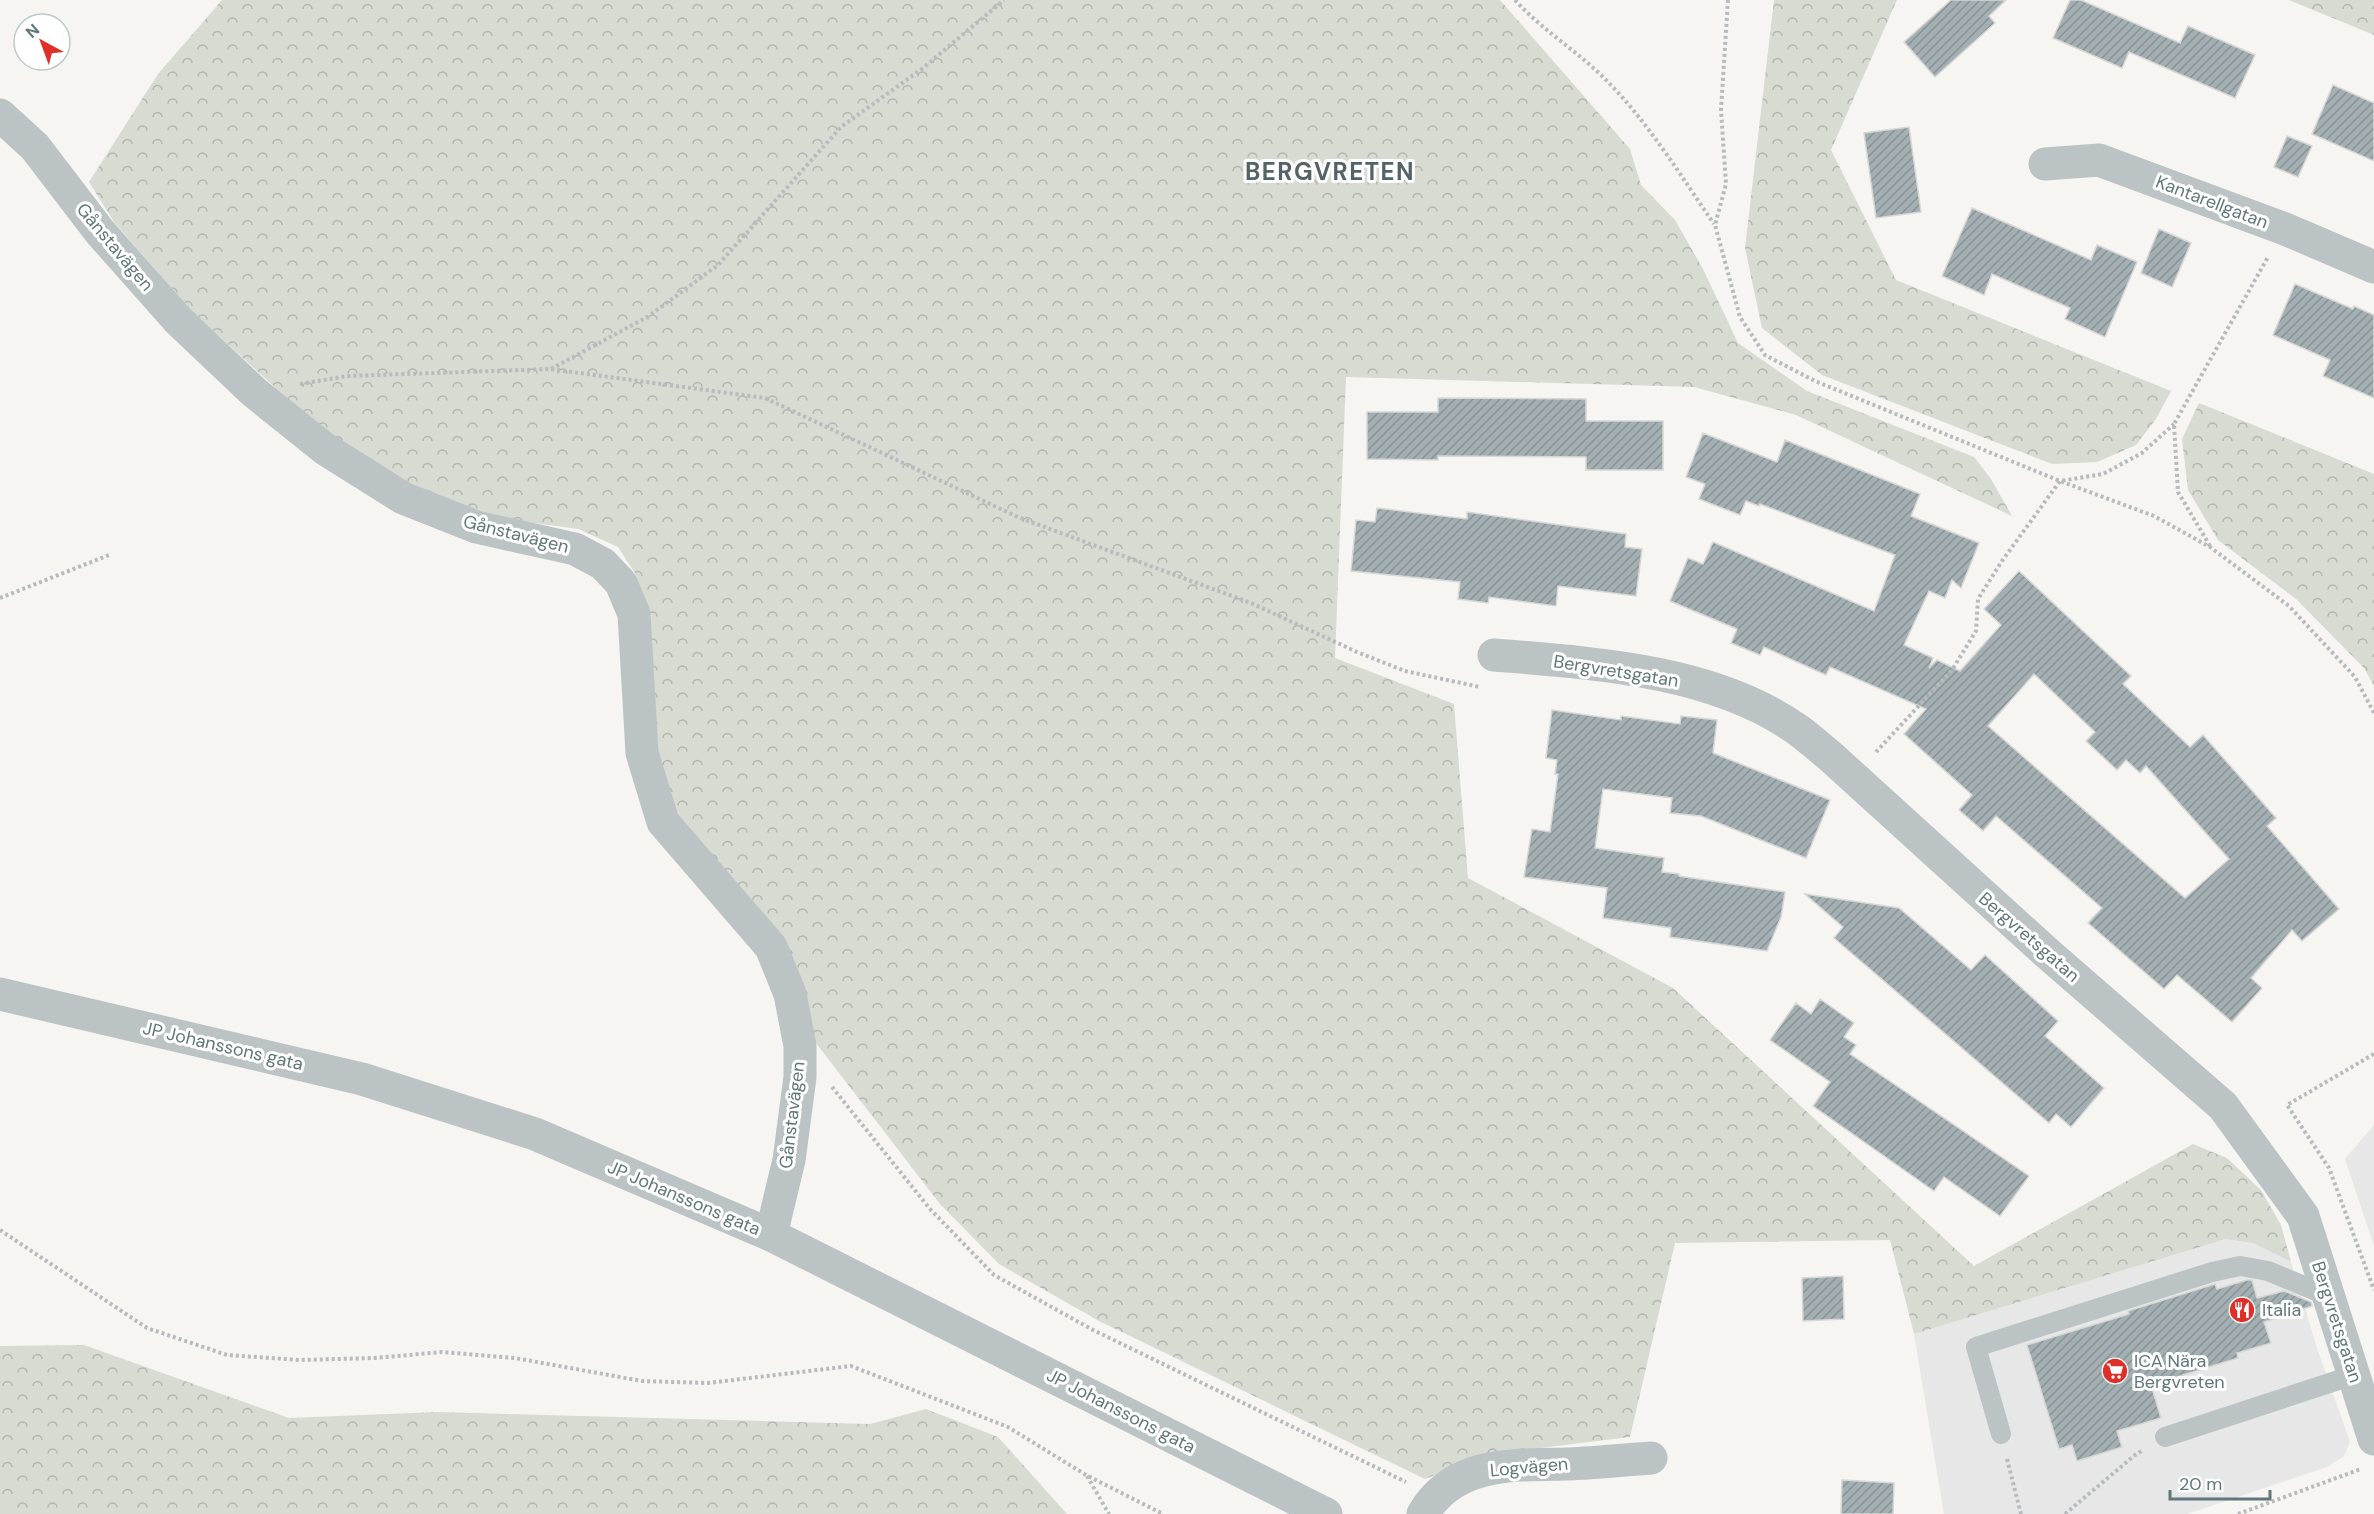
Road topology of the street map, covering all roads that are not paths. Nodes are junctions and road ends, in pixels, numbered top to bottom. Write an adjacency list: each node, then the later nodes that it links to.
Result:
1 (0, 115): 6 (street, Gånstavägen)
2 (2045, 164): 3 (street, Kantarellgatan)
3 (2374, 267)
4 (1494, 655): 7 (street, Bergvretsgatan)
5 (0, 994): 6 (street, JP Johanssons gata)
6 (771, 1234): 14 (street, JP Johanssons gata)
7 (2328, 1296): 8 (street, Bergvretsgatan); 9 (lane)
8 (2354, 1376): 10 (lane); 11 (street, Bergvretsgatan)
9 (2001, 1434)
10 (2165, 1437)
11 (2369, 1454)
12 (1651, 1458): 13 (street, Logvägen)
13 (1429, 1505)
14 (1326, 1514)

